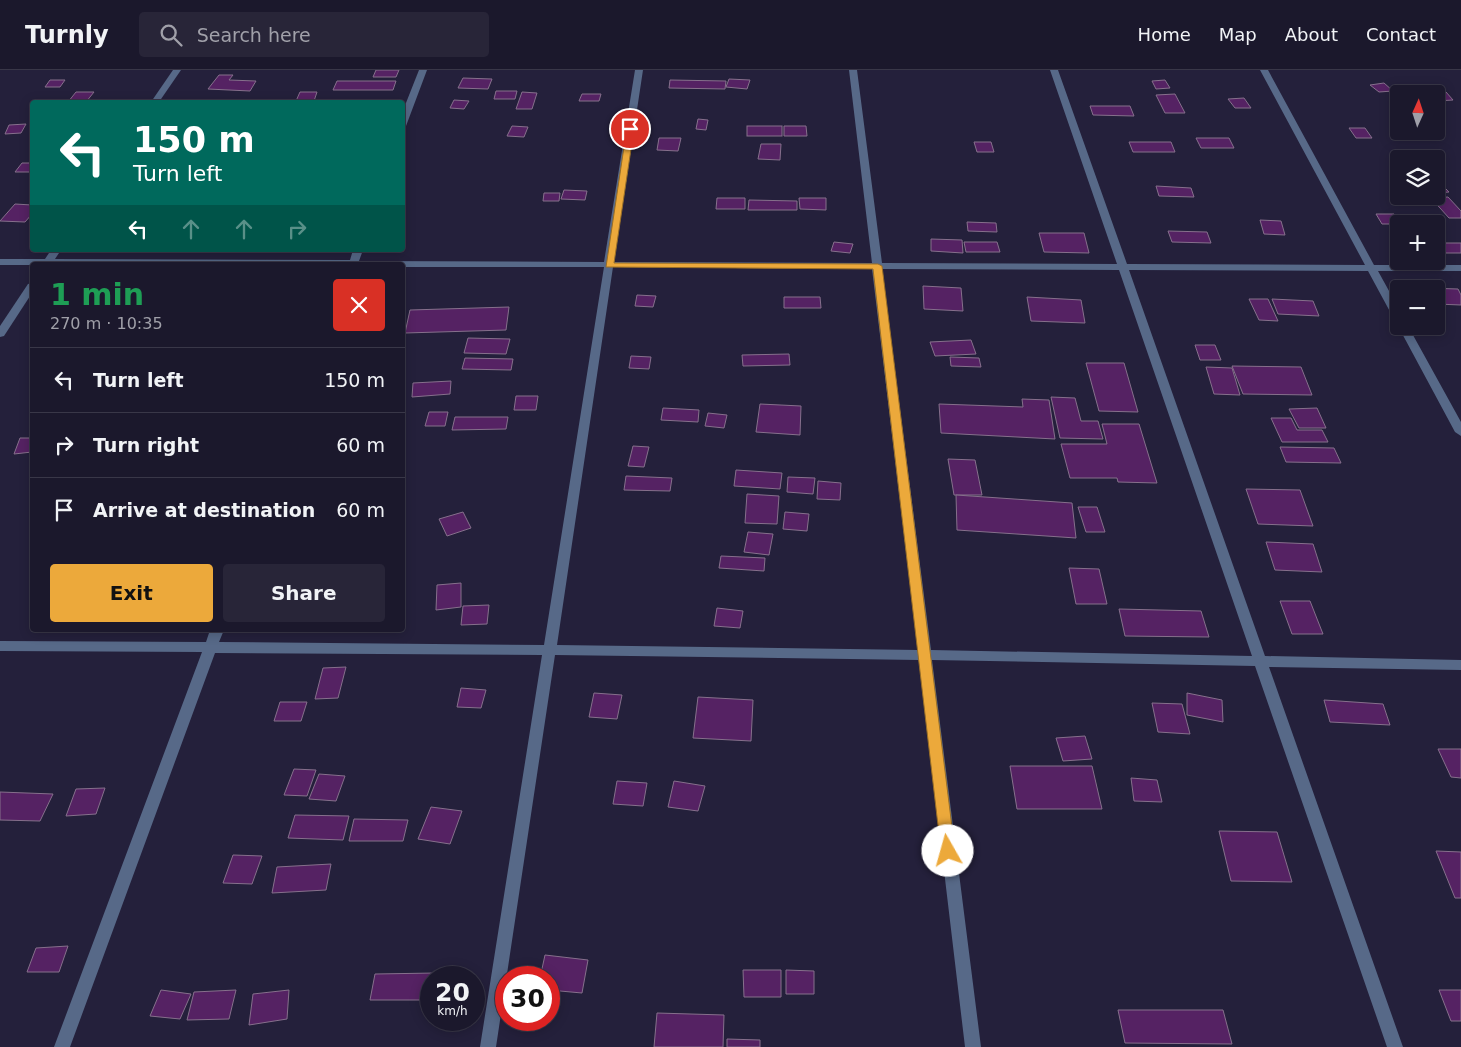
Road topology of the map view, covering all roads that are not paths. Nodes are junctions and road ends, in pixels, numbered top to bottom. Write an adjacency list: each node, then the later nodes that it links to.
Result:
1 (177, 70): 7 (street)
2 (423, 70): 8 (street)
3 (639, 70): 12 (street)
4 (852, 70): 13 (street)
5 (1054, 70): 14 (street)
6 (1264, 70): 15 (street)
7 (156, 100)
8 (405, 118)
9 (0, 262): 10 (street)
10 (30, 263)
11 (405, 265): 12 (street)
12 (609, 266): 13 (street); 25 (street)
13 (878, 266): 14 (street); 26 (street)
14 (1123, 267): 15 (street); 27 (street)
15 (1370, 268): 16 (street); 18 (street)
16 (1461, 268)
17 (30, 289): 19 (street)
18 (1390, 303)
19 (0, 334)
20 (1408, 335): 21 (street)
21 (1461, 432)
22 (216, 632): 24 (street)
23 (0, 646): 24 (street)
24 (211, 648): 25 (street); 29 (street)
25 (550, 650): 26 (street); 30 (street)
26 (923, 655): 27 (street); 31 (street)
27 (1260, 661): 28 (street); 32 (street)
28 (1461, 665)
29 (62, 1047)
30 (488, 1047)
31 (973, 1047)
32 (1395, 1047)

